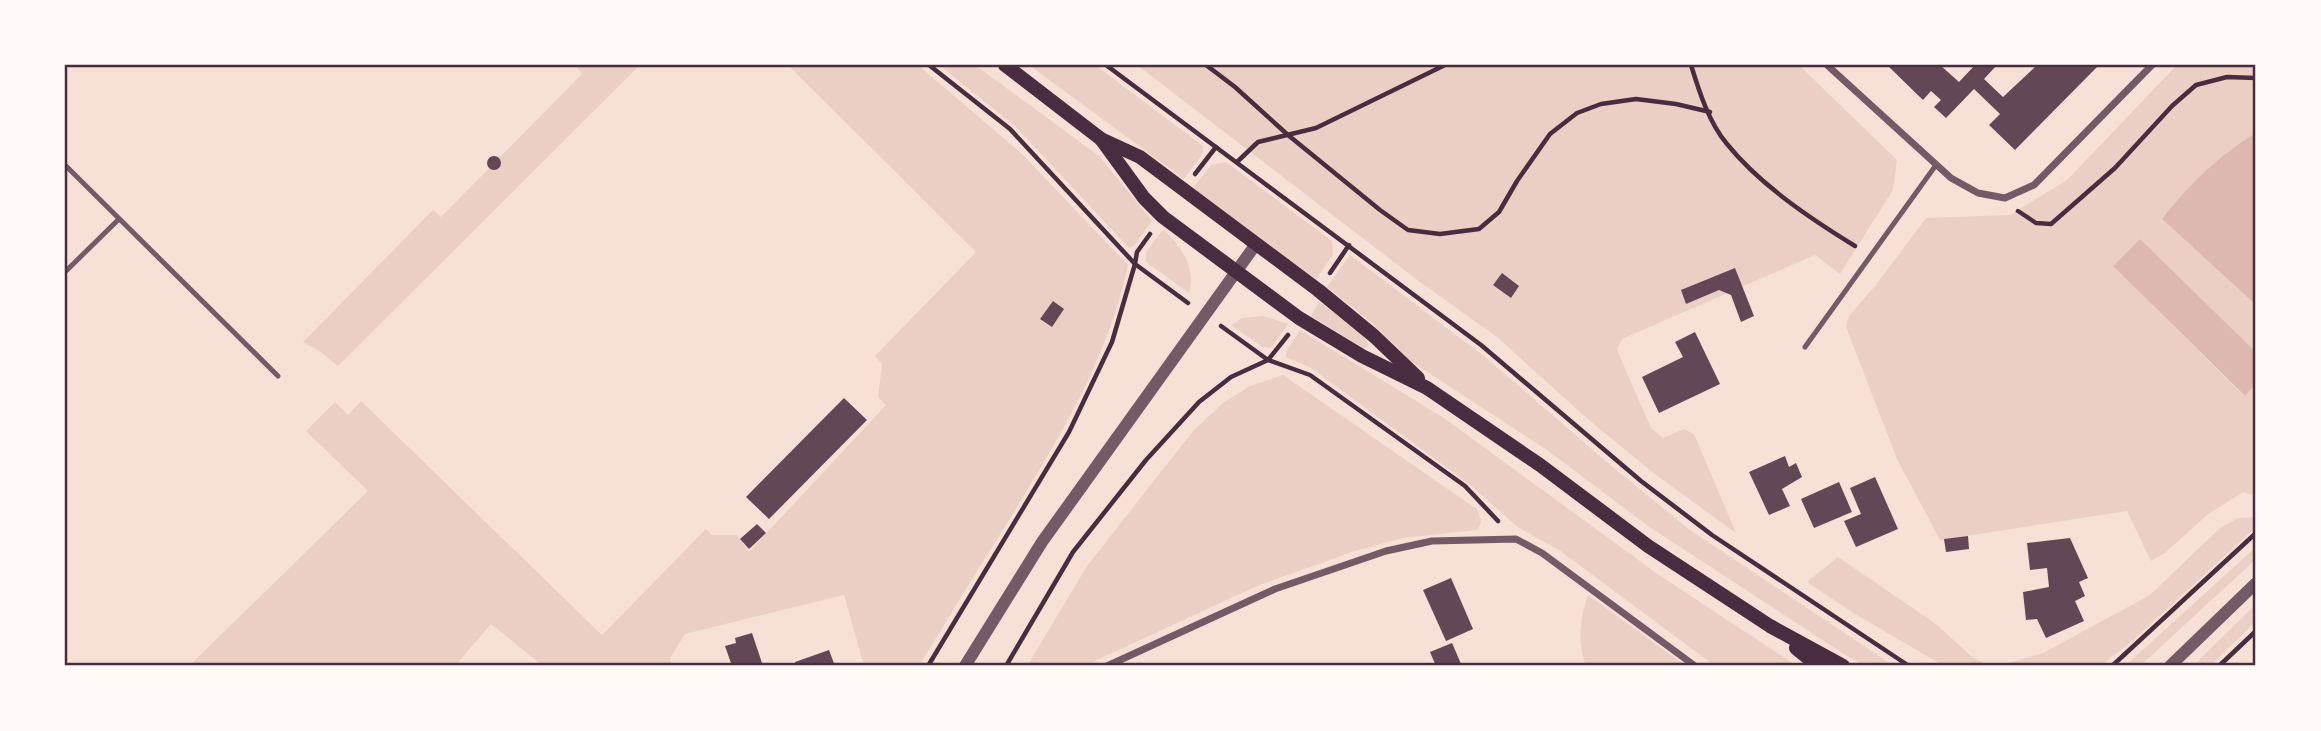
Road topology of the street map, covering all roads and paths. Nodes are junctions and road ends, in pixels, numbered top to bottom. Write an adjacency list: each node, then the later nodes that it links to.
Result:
1 (929, 65): 21 (path)
2 (1004, 65): 12 (main road)
3 (1106, 65): 13 (path)
4 (1206, 65): 11 (path)
5 (1444, 65): 11 (path)
6 (1691, 65): 10 (path)
7 (1827, 65): 14 (street)
8 (2152, 65): 16 (street)
9 (2256, 78): 16 (path)
10 (1710, 112): 11 (path); 20 (path)
11 (1288, 135): 13 (path)
12 (1101, 139): 18 (main road); 23 (main road)
13 (1237, 162): 19 (path)
14 (1936, 164): 16 (street); 20 (lane)
15 (65, 165): 17 (lane)
16 (2005, 198)
17 (119, 219): 22 (lane); 29 (lane)
18 (1256, 244): 23 (street); 24 (main road)
19 (1349, 244): 24 (path); 44 (path)
20 (1870, 257): 27 (lane)
21 (1135, 264): 25 (path); 37 (path)
22 (65, 272)
23 (1236, 272): 25 (street); 26 (main road)
24 (1318, 290): 30 (main road)
25 (1205, 315): 28 (path); 38 (street)
26 (1299, 318): 28 (path); 30 (main road)
27 (1805, 346)
28 (1268, 360): 32 (path); 39 (path)
29 (278, 376)
30 (1427, 387): 34 (main road)
31 (2256, 533): 45 (path)
32 (1516, 539): 40 (street); 41 (street)
33 (2256, 583): 36 (street)
34 (1770, 626): 42 (main road); 43 (main road)
35 (2256, 631): 46 (path)
36 (2176, 663)
37 (928, 666)
38 (965, 666)
39 (1006, 666)
40 (1107, 666)
41 (1695, 666)
42 (1818, 666)
43 (1843, 666)
44 (1909, 666)
45 (2112, 666)
46 (2219, 666)

